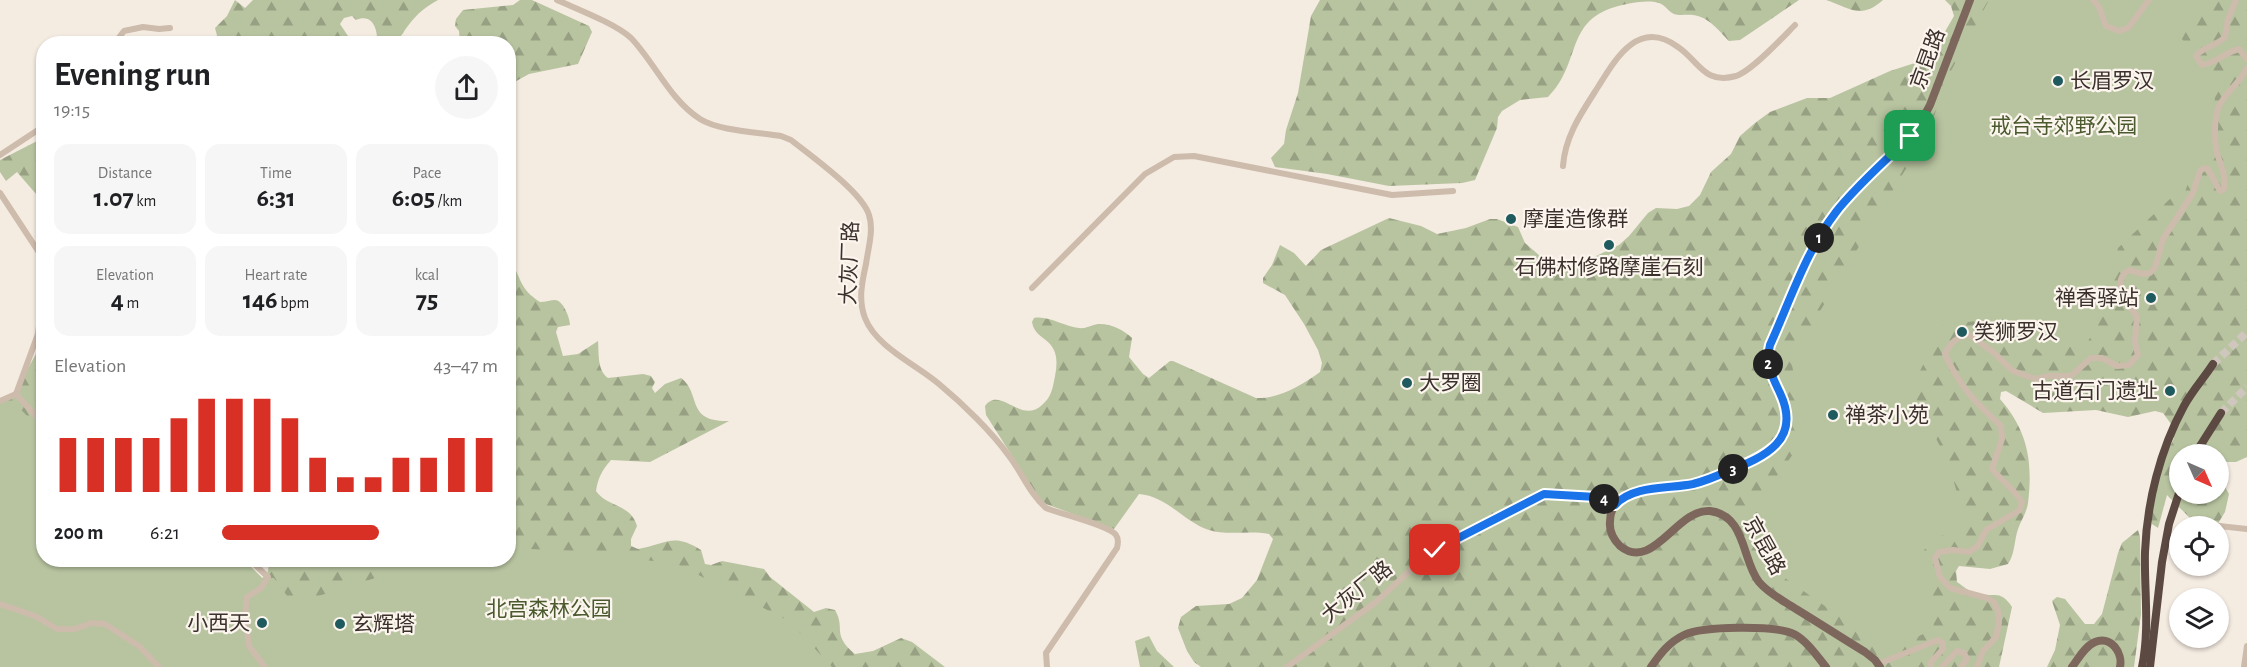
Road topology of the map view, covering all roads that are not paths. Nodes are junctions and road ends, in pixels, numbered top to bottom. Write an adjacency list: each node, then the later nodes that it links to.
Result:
1 (557, 0): 35 (street, 大灰厂路)
2 (1970, 0): 26 (main road, 京昆路)
3 (2093, 0): 4 (street)
4 (2149, 0)
5 (2236, 0): 9 (street)
6 (1795, 25): 13 (street)
7 (170, 28): 8 (street)
8 (120, 36)
9 (2247, 59)
10 (2247, 68): 42 (street)
11 (36, 131): 12 (street)
12 (0, 155)
13 (1563, 166)
14 (1453, 191): 17 (street)
15 (0, 194): 16 (street)
16 (36, 248)
17 (1032, 288)
18 (36, 339): 20 (street)
19 (2213, 364): 45 (highway)
20 (16, 394): 21 (street); 23 (street)
21 (0, 401)
22 (2221, 413): 24 (highway)
23 (36, 416)
24 (2201, 444)
25 (2175, 504): 46 (highway)
26 (1615, 505): 32 (main road, 京昆路); 36 (street, 大灰厂路)
27 (2229, 527): 28 (street)
28 (2247, 529)
29 (258, 567): 34 (street)
30 (0, 604): 33 (street)
31 (2247, 646): 47 (street)
32 (1879, 665): 39 (street)
33 (159, 667)
34 (265, 667)
35 (1047, 667)
36 (1287, 667)
37 (1651, 667): 38 (main road)
38 (1826, 667)
39 (1931, 667)
40 (1942, 667): 41 (street)
41 (1961, 667)
42 (1977, 667)
43 (2072, 667): 44 (main road)
44 (2120, 667)
45 (2142, 667)
46 (2150, 667)
47 (2244, 667)

